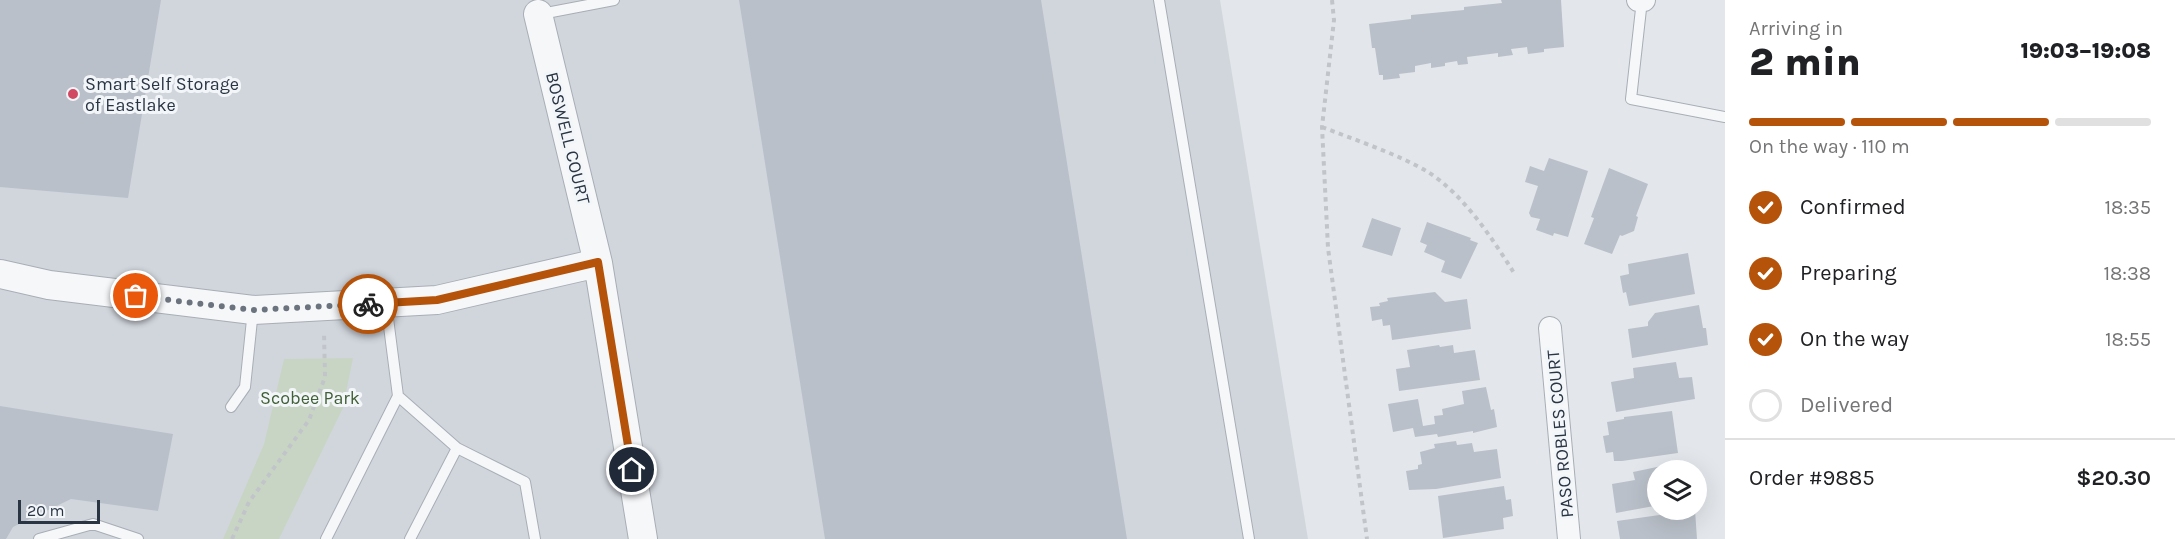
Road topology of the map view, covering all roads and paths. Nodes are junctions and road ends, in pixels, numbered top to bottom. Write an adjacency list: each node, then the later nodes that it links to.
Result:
1 (614, 0): 5 (lane)
2 (1159, 0): 25 (lane)
3 (1332, 0): 7 (path)
4 (1641, 0): 6 (lane)
5 (537, 7): 8 (street, BOSWELL COURT)
6 (1725, 117)
7 (1322, 127): 9 (path); 26 (path)
8 (598, 262): 11 (street); 24 (street, BOSWELL COURT)
9 (1514, 273)
10 (0, 274): 13 (street)
11 (386, 303): 12 (street); 15 (lane)
12 (324, 306): 13 (street); 20 (path)
13 (253, 310): 16 (lane)
14 (1550, 328): 27 (street, PASO ROBLES COURT)
15 (398, 396): 17 (lane); 21 (lane)
16 (231, 407)
17 (457, 448): 22 (lane); 23 (lane)
18 (39, 539): 19 (lane)
19 (138, 539)
20 (232, 539)
21 (326, 539)
22 (410, 539)
23 (535, 539)
24 (643, 539)
25 (1249, 539)
26 (1367, 539)
27 (1569, 539)

